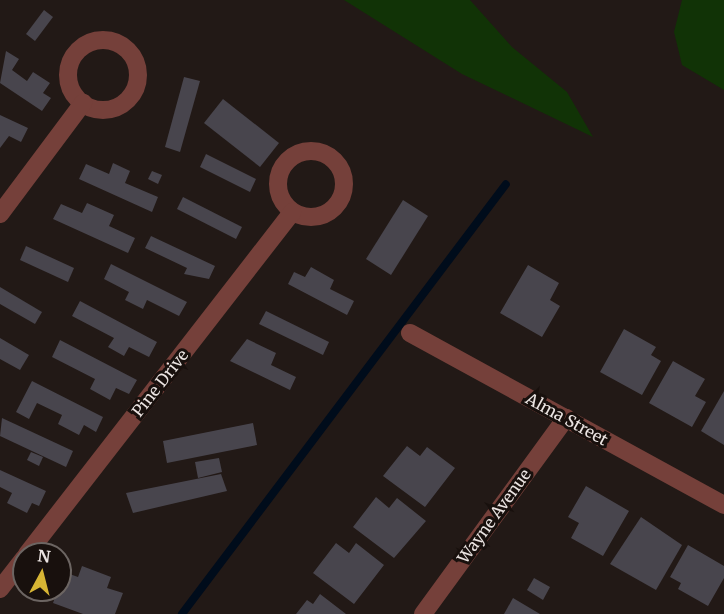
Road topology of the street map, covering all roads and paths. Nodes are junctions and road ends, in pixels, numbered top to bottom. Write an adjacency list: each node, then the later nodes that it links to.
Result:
1 (83, 103): 3 (street)
2 (292, 212): 7 (street, Pine Drive)
3 (0, 214)
4 (410, 333): 5 (street, Alma Street)
5 (566, 418): 6 (street, Alma Street); 10 (street, Wayne Avenue)
6 (724, 504)
7 (36, 542)
8 (12, 566): 9 (street)
9 (0, 589)
10 (423, 614)

